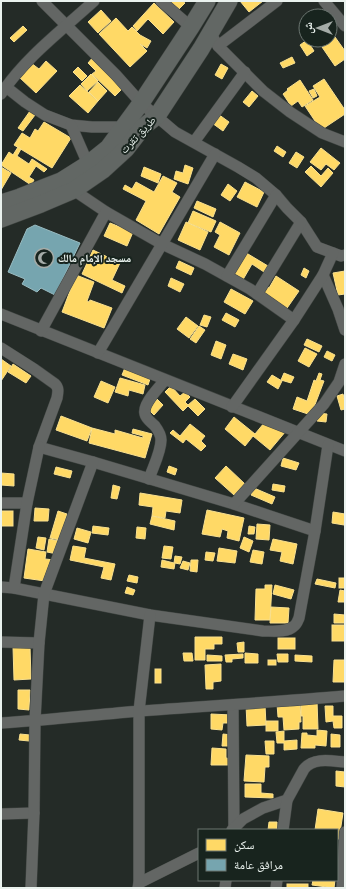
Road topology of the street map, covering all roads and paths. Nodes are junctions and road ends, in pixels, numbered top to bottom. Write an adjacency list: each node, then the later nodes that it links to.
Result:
1 (42, 1): 8 (street)
2 (94, 1): 8 (street)
3 (161, 1): 10 (street)
4 (206, 1): 10 (main road, طريق تقرت)
5 (230, 1): 11 (main road, طريق تقرت)
6 (278, 1): 11 (street)
7 (324, 1): 9 (street)
8 (67, 26): 13 (street); 14 (street)
9 (345, 26)
10 (191, 28): 14 (main road, طريق تقرت)
11 (214, 40): 12 (street); 15 (main road, طريق تقرت)
12 (245, 72): 18 (street); 19 (street)
13 (3, 90): 16 (street)
14 (141, 103): 15 (street); 17 (main road, طريق تقرت)
15 (156, 116): 19 (street); 22 (main road, طريق تقرت)
16 (71, 125): 17 (street); 21 (street)
17 (124, 127): 21 (main road, طريق تقرت)
18 (344, 140)
19 (194, 142): 20 (street)
20 (215, 154): 23 (street); 28 (street)
21 (88, 164): 22 (main road, طريق تقرت)
22 (67, 186): 24 (main road, طريق تقرت); 25 (street); 26 (main road, طريق تقرت)
23 (276, 195): 27 (street); 32 (street)
24 (1, 203)
25 (106, 212): 28 (street); 37 (street)
26 (1, 219)
27 (301, 222): 29 (street); 33 (street)
28 (162, 244): 32 (street); 39 (street)
29 (333, 253): 30 (street); 31 (street)
30 (345, 255)
31 (323, 275): 35 (street); 36 (street)
32 (227, 276): 33 (street)
33 (257, 294): 35 (street)
34 (1, 314): 37 (street)
35 (294, 320): 42 (street)
36 (345, 330)
37 (41, 331): 39 (street)
38 (1, 348): 45 (street)
39 (98, 353): 41 (street)
40 (345, 364): 43 (street)
41 (165, 380): 42 (street); 48 (street)
42 (232, 407): 43 (street)
43 (298, 433): 44 (street); 51 (street)
44 (328, 445): 46 (street); 52 (street)
45 (39, 447): 47 (street); 50 (street)
46 (345, 451)
47 (93, 462): 48 (street); 55 (street)
48 (149, 478): 51 (street)
49 (1, 503): 50 (street)
50 (27, 503): 54 (street)
51 (234, 504): 52 (street)
52 (315, 531): 56 (street)
53 (1, 587): 54 (street)
54 (14, 588): 55 (street)
55 (44, 594): 56 (street); 58 (street)
56 (150, 615): 61 (street)
57 (1, 642): 58 (street)
58 (39, 643): 62 (street)
59 (345, 696): 60 (street)
60 (233, 705): 61 (street); 68 (street)
61 (139, 711): 62 (street); 72 (street)
62 (35, 721): 63 (street); 66 (street)
63 (1, 723)
64 (345, 762): 65 (street)
65 (287, 800): 68 (street); 69 (street)
66 (34, 813): 67 (street); 73 (street)
67 (1, 814)
68 (233, 829)
69 (283, 829)
70 (345, 832): 74 (street)
71 (198, 854): 72 (street)
72 (138, 886)
73 (31, 888)
74 (342, 888)

